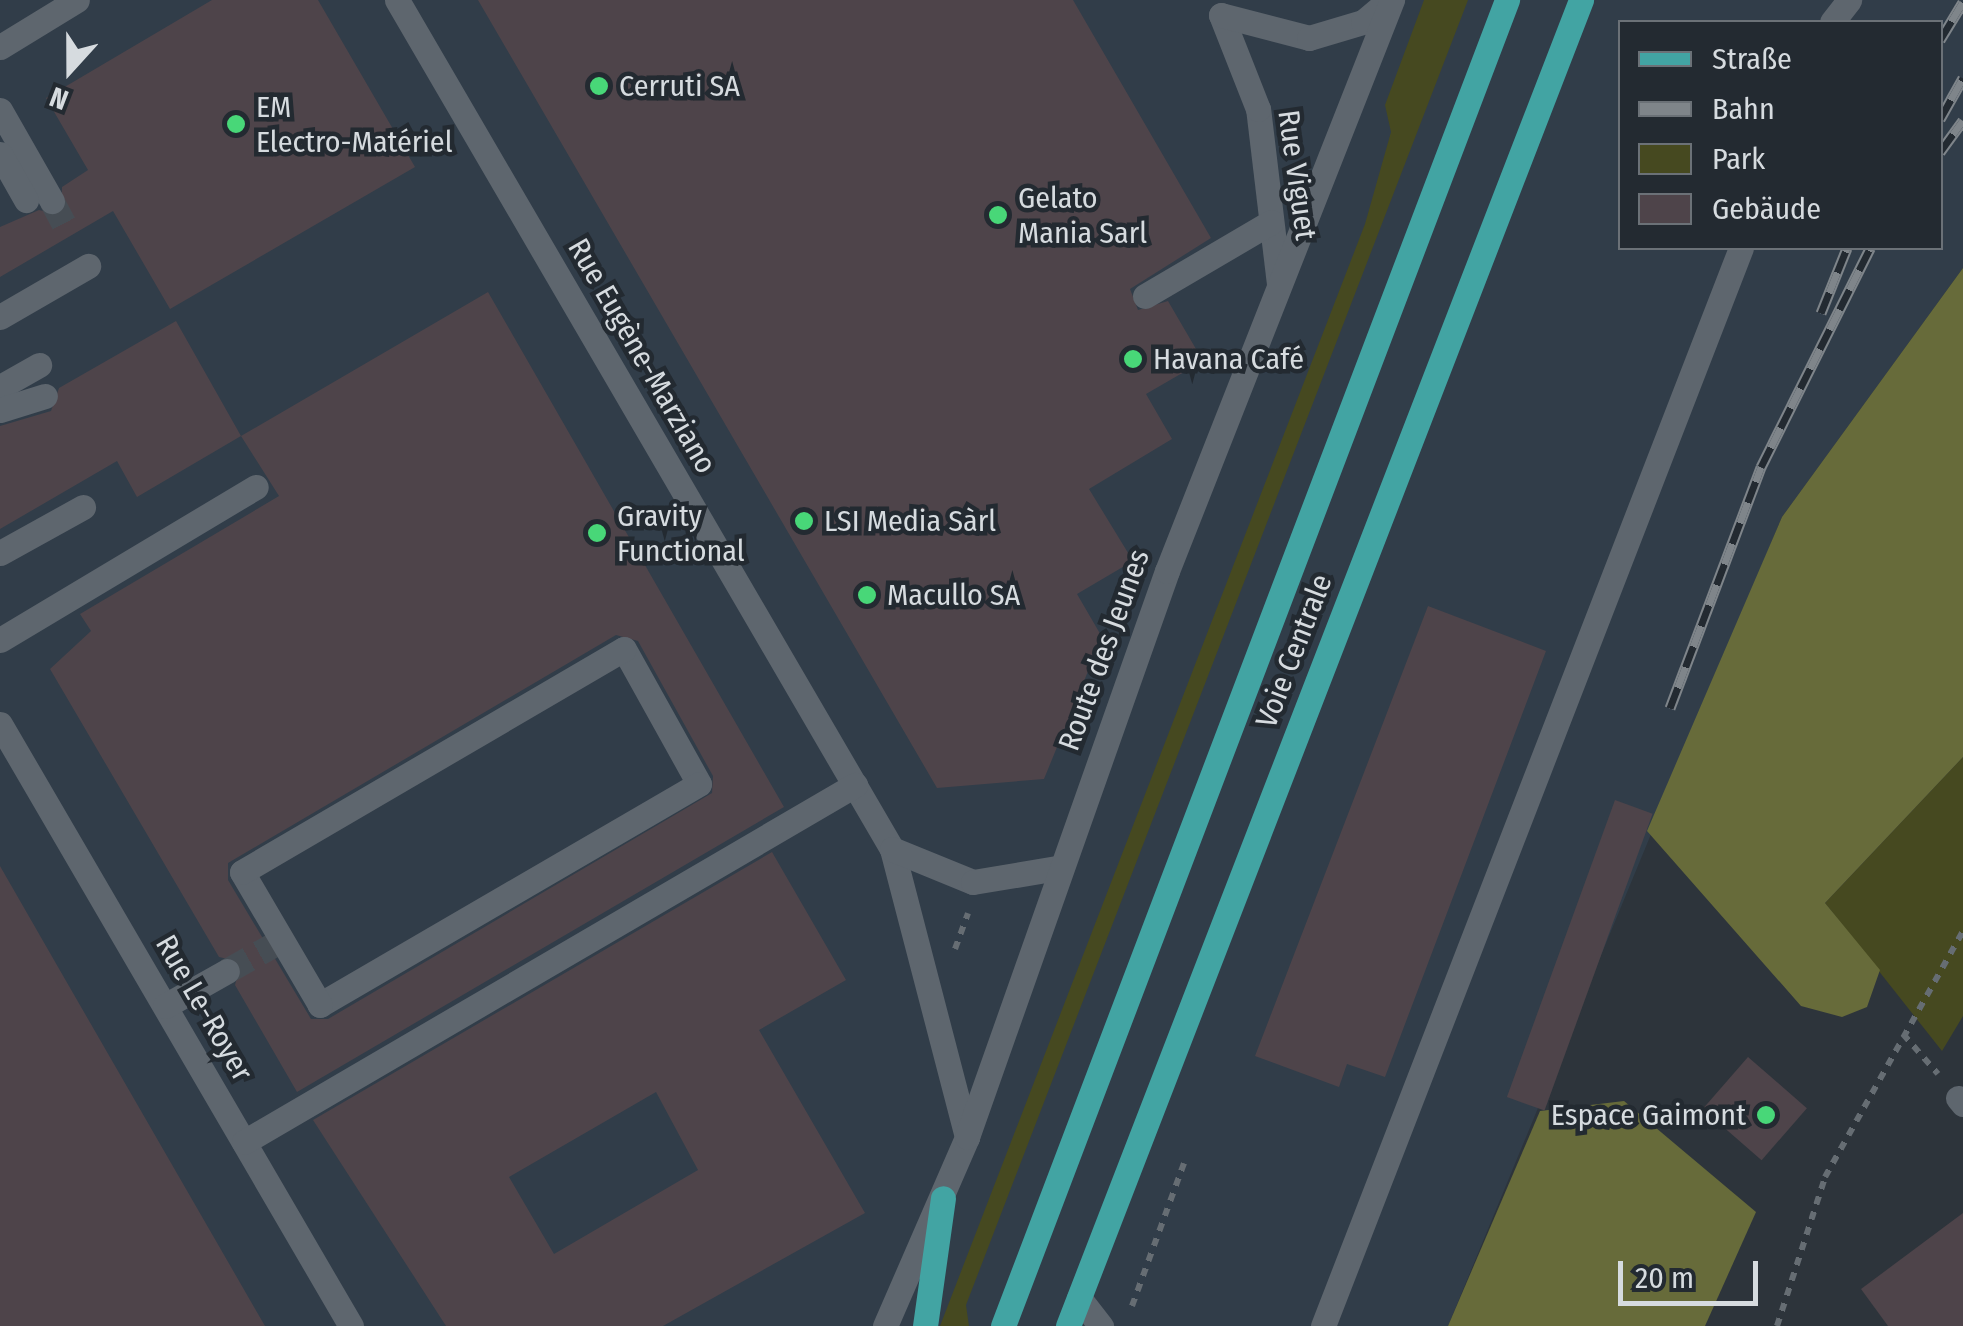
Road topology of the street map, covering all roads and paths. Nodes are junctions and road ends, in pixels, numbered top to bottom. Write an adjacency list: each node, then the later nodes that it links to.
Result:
1 (78, 0): 9 (street)
2 (397, 0): 27 (street, Rue Eugène-Marziano)
3 (1391, 0): 7 (street, Rue Viguet); 15 (street, Route des Jeunes)
4 (1507, 0): 46 (main road, Voie Centrale)
5 (1581, 0): 42 (main road, Voie Centrale)
6 (1849, 0): 8 (street)
7 (1216, 8): 12 (street, Rue Viguet)
8 (1832, 20)
9 (0, 46)
10 (0, 110): 11 (street)
11 (0, 154)
12 (1271, 222): 15 (street, Rue Viguet); 16 (street)
13 (1739, 250): 50 (street)
14 (88, 266): 17 (street)
15 (1279, 290): 29 (street, Route des Jeunes)
16 (1145, 296)
17 (0, 316)
18 (38, 365): 19 (street)
19 (0, 387)
20 (45, 396): 21 (street)
21 (0, 410)
22 (256, 487): 25 (street)
23 (83, 506): 24 (street)
24 (0, 554)
25 (0, 640)
26 (0, 724): 35 (street, Rue Le-Royer)
27 (855, 784): 28 (street, Rue Eugène-Marziano); 39 (street)
28 (892, 849): 29 (street); 38 (street, Rue Eugène-Marziano)
29 (1058, 868): 38 (street, Route des Jeunes)
30 (972, 903): 32 (path)
31 (1963, 930): 36 (path)
32 (949, 964)
33 (227, 971): 35 (street)
34 (320, 1005): 34 (street)
35 (165, 1006): 39 (street, Rue Le-Royer)
36 (1903, 1034): 37 (path); 51 (path)
37 (1960, 1101)
38 (967, 1137): 41 (street, Route des Jeunes)
39 (244, 1142): 43 (street, Rue Le-Royer)
40 (1184, 1163): 49 (path)
41 (943, 1198): 44 (street, Route des Jeunes); 45 (main road)
42 (1080, 1298): 47 (main road, Voie Centrale); 48 (street)
43 (351, 1326)
44 (885, 1326)
45 (925, 1326)
46 (1003, 1326)
47 (1068, 1326)
48 (1101, 1326)
49 (1125, 1326)
50 (1323, 1326)
51 (1777, 1326)

